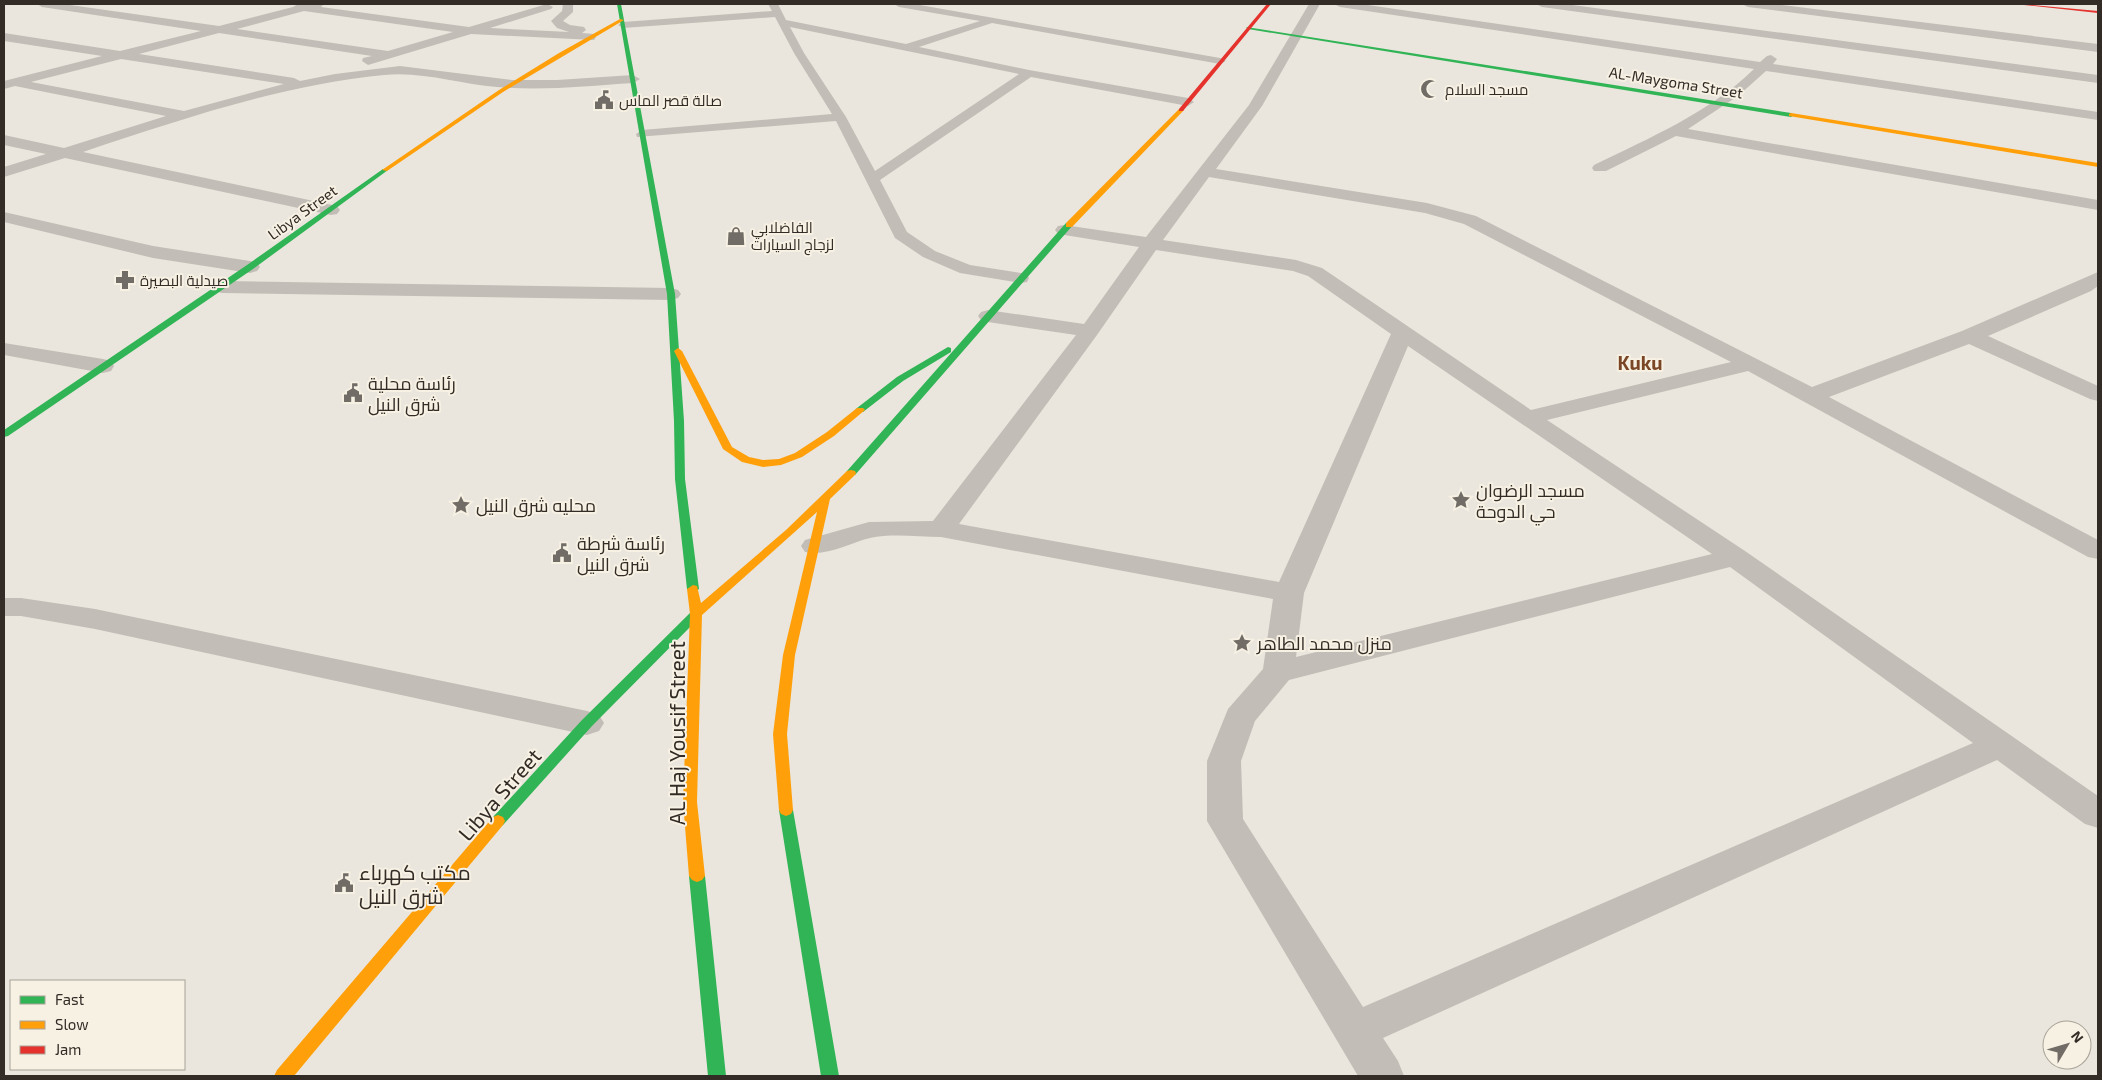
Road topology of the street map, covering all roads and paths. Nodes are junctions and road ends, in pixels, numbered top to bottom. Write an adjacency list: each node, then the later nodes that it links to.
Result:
1 (42, 4): 24 (street)
2 (272, 4): 16 (street)
3 (318, 4): 16 (street)
4 (518, 4): 15 (street)
5 (619, 4): 22 (main road, AL Haj Yousif Street)
6 (899, 4): 17 (lane)
7 (938, 4): 17 (lane)
8 (1270, 4): 23 (main road, Libya Street)
9 (1314, 4): 27 (street)
10 (1340, 4): 35 (street)
11 (1542, 4): 29 (street)
12 (1748, 4): 18 (street)
13 (2024, 4): 19 (main road)
14 (568, 6): 15 (street); 26 (street)
15 (547, 7): 25 (street)
16 (303, 8): 24 (street); 25 (street)
17 (923, 8): 21 (lane)
18 (1815, 8): 29 (street); 31 (street)
19 (2098, 12)
20 (778, 13): 22 (lane); 30 (lane); 47 (lane)
21 (992, 20): 30 (lane); 34 (lane)
22 (622, 23): 26 (main road, Libya Street); 38 (main road, AL Haj Yousif Street)
23 (1248, 28): 27 (main road, AL-Maygoma Street); 34 (main road, Libya Street)
24 (215, 30): 32 (street); 33 (street)
25 (466, 30): 26 (street); 33 (street)
26 (594, 34): 42 (main road, Libya Street)
27 (1295, 35): 44 (main road, AL-Maygoma Street); 55 (street)
28 (4, 37): 32 (street)
29 (1791, 37): 35 (street); 39 (street)
30 (906, 47): 36 (lane)
31 (2098, 48)
32 (122, 54): 40 (street); 41 (street)
33 (386, 54): 37 (street)
34 (1220, 61): 43 (main road, Libya Street)
35 (1764, 67): 44 (street); 46 (street)
36 (1029, 73): 43 (lane); 56 (lane)
37 (348, 77): 41 (street); 42 (street)
38 (633, 79): 42 (street); 49 (main road, AL Haj Yousif Street)
39 (2098, 80)
40 (6, 83): 45 (street)
41 (306, 84): 45 (street)
42 (511, 84): 58 (main road, Libya Street)
43 (1188, 102): 60 (main road, Libya Street)
44 (1720, 104): 48 (street); 52 (main road, AL-Maygoma Street)
45 (188, 115): 51 (street)
46 (2098, 116)
47 (840, 117): 49 (lane); 56 (lane)
48 (1674, 131): 53 (street); 57 (street)
49 (642, 134): 66 (main road, AL Haj Yousif Street)
50 (4, 140): 51 (street)
51 (65, 153): 54 (street); 58 (street)
52 (2098, 165)
53 (1600, 168)
54 (4, 172)
55 (1207, 172): 61 (street); 74 (street)
56 (872, 178): 63 (lane)
57 (2098, 205)
58 (331, 210): 62 (main road, Libya Street)
59 (8, 220): 62 (street)
60 (1064, 230): 61 (street); 63 (main road, Libya Street)
61 (1152, 242): 68 (street); 69 (street)
62 (250, 267): 65 (main road, Libya Street)
63 (1021, 278): 67 (main road, Libya Street)
64 (2093, 285): 71 (street)
65 (222, 286): 66 (street); 75 (main road, Libya Street)
66 (671, 294): 72 (main road, AL Haj Yousif Street)
67 (988, 316): 68 (street); 70 (main road, Libya Street)
68 (1090, 331): 81 (street)
69 (1403, 332): 78 (street); 85 (street)
70 (971, 336): 72 (main road); 80 (main road, Libya Street)
71 (1970, 336): 76 (street); 77 (street)
72 (674, 344): 87 (main road, AL Haj Yousif Street)
73 (4, 349): 75 (street)
74 (1751, 364): 77 (street); 78 (street)
75 (103, 366): 79 (main road, Libya Street)
76 (2098, 394)
77 (1810, 396): 83 (street)
78 (1527, 418): 84 (street)
79 (4, 434)
80 (825, 500): 82 (main road); 87 (main road, Libya Street)
81 (941, 529): 82 (street); 85 (street)
82 (815, 546): 95 (main road)
83 (2098, 551)
84 (1735, 556): 88 (street); 90 (street)
85 (1289, 593): 88 (street)
86 (4, 607): 89 (street)
87 (696, 614): 89 (main road, Libya Street); 94 (main road, AL Haj Yousif Street)
88 (1278, 672): 92 (street)
89 (587, 723): 93 (main road, Libya Street)
90 (2000, 745): 91 (street); 92 (street)
91 (2098, 814)
92 (1355, 1030): 96 (street)
93 (283, 1076)
94 (717, 1076)
95 (830, 1076)
96 (1382, 1076)

